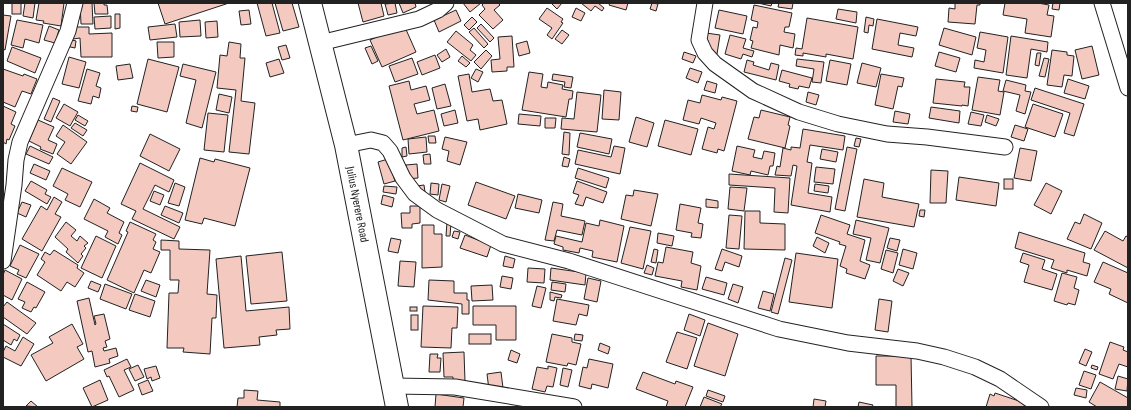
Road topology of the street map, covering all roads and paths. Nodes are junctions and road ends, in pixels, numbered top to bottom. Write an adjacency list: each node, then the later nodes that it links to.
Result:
1 (76, 3): 10 (street)
2 (310, 3): 6 (highway, Julius Nyerere Road)
3 (446, 3): 6 (street)
4 (705, 3): 9 (street)
5 (1102, 3): 7 (street)
6 (320, 43): 8 (highway, Julius Nyerere Road)
7 (1128, 88)
8 (346, 144): 11 (highway, Julius Nyerere Road); 14 (street)
9 (1005, 147)
10 (3, 261)
11 (393, 386): 12 (highway, Julius Nyerere Road); 13 (street)
12 (397, 407)
13 (574, 407)
14 (1041, 407)

